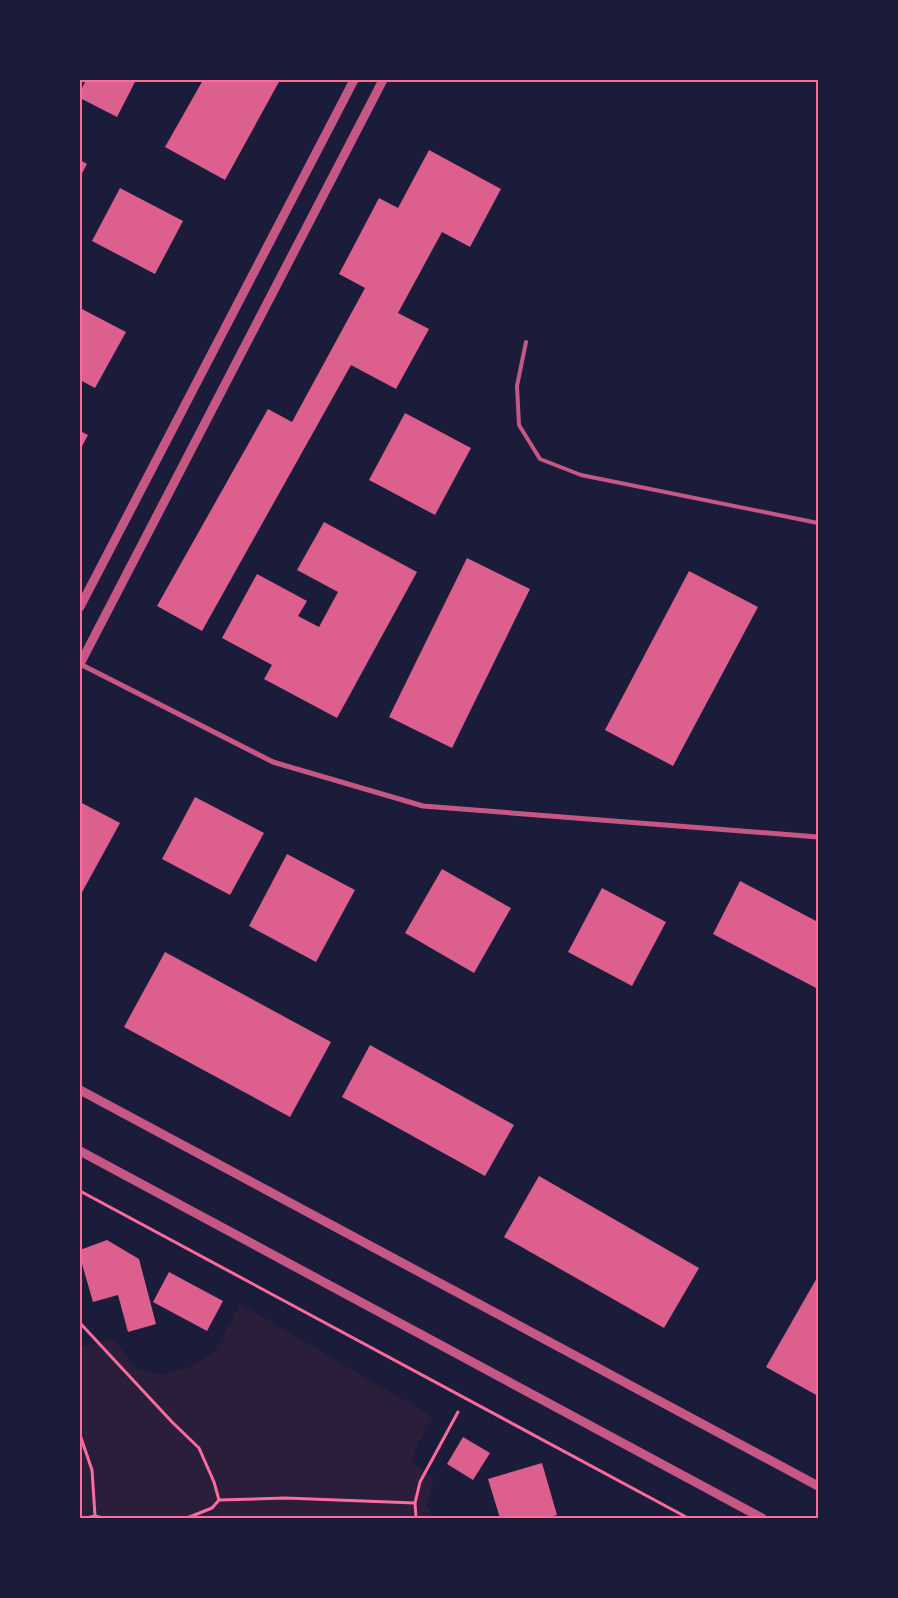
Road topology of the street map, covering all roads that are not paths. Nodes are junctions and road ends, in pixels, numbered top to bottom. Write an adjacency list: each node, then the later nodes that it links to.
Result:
1 (354, 80): 5 (street)
2 (384, 80): 6 (street)
3 (526, 342): 4 (lane)
4 (818, 523)
5 (80, 607)
6 (80, 664): 7 (street)
7 (818, 837)
8 (80, 1090): 10 (street)
9 (80, 1150): 11 (street)
10 (818, 1486)
11 (762, 1518)

